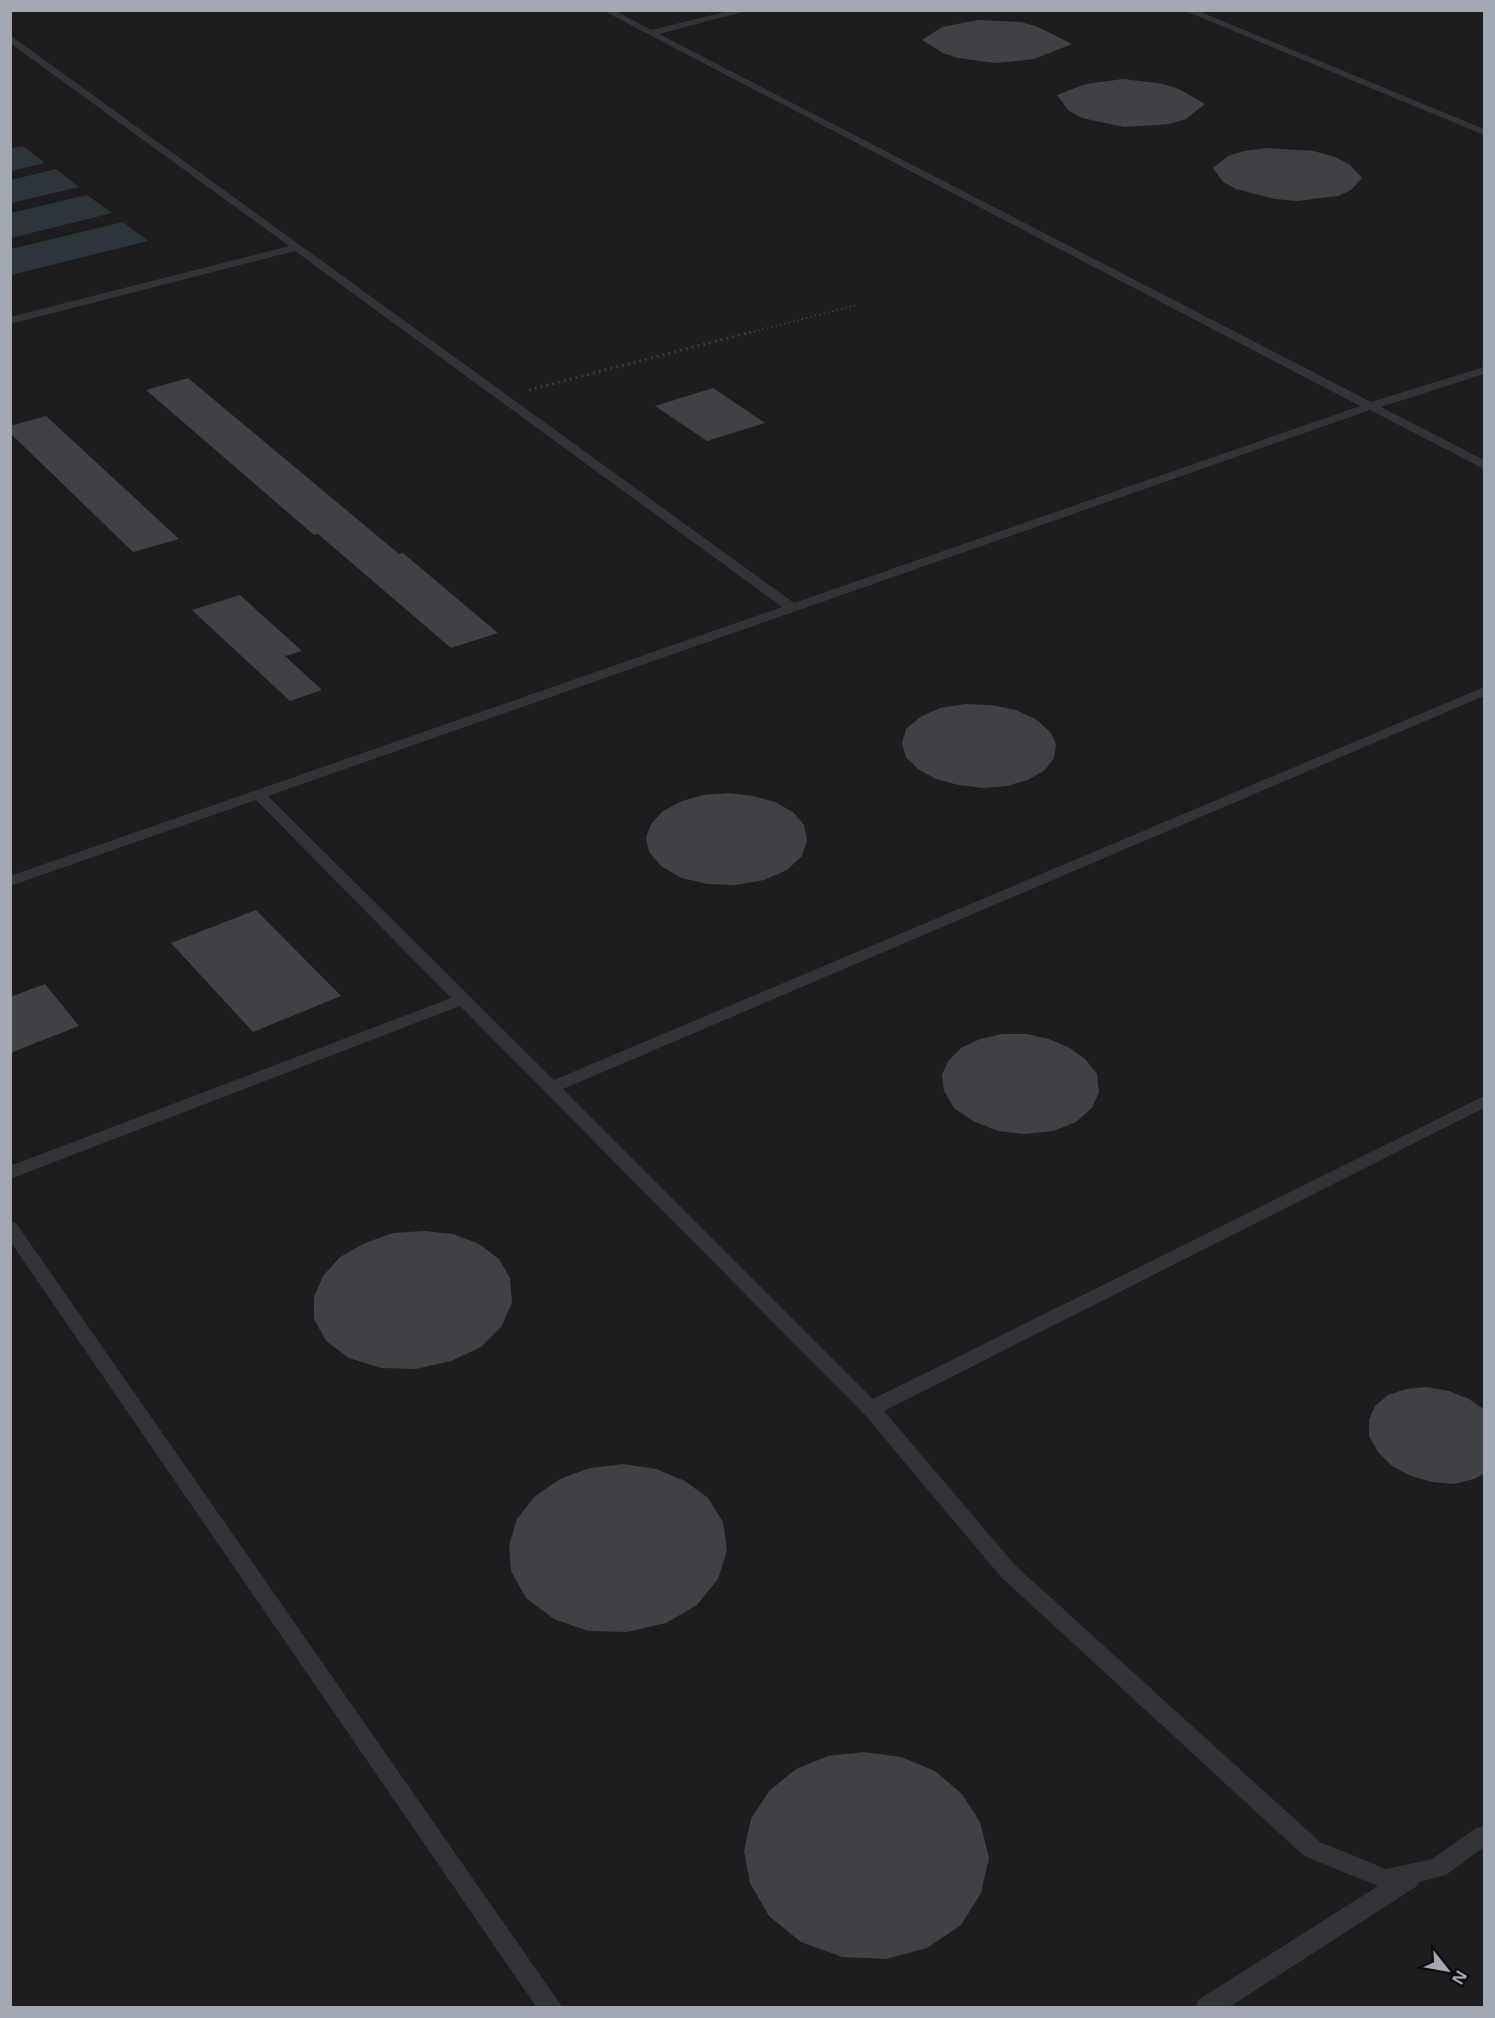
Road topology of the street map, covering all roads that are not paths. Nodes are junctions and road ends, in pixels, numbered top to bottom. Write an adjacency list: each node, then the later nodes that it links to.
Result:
1 (606, 10): 4 (lane)
2 (746, 10): 4 (lane)
3 (1187, 10): 6 (lane)
4 (650, 33): 10 (lane)
5 (10, 38): 7 (lane)
6 (1485, 132)
7 (298, 247): 8 (lane); 12 (lane)
8 (10, 321)
9 (1485, 370): 10 (lane)
10 (1371, 406): 11 (lane); 12 (lane)
11 (1485, 465)
12 (792, 608): 14 (lane)
13 (1485, 691): 17 (lane)
14 (258, 794): 15 (lane); 16 (lane)
15 (10, 881)
16 (463, 999): 17 (lane); 19 (lane)
17 (551, 1088): 21 (lane)
18 (1485, 1101): 21 (lane)
19 (10, 1173)
20 (10, 1227): 24 (lane)
21 (871, 1409): 23 (lane)
22 (1485, 1835): 23 (lane)
23 (1419, 1872): 25 (lane)
24 (551, 2007)
25 (1207, 2007)

